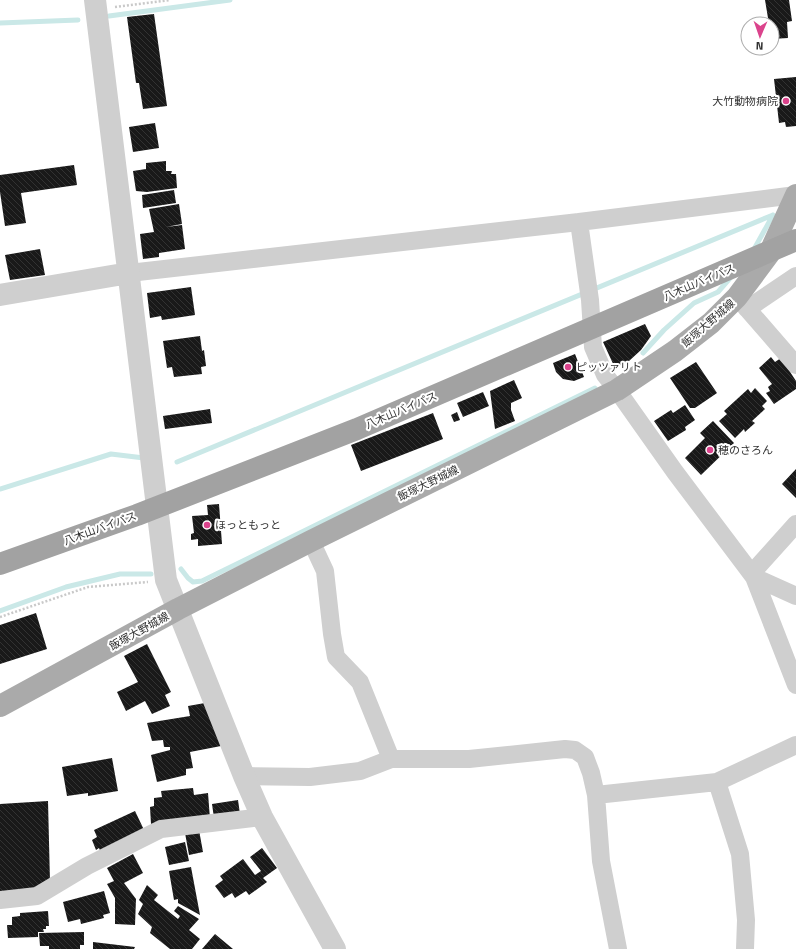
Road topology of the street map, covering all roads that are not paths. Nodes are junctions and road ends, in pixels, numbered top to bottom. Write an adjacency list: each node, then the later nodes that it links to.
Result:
1 (96, 5): 5 (street)
2 (796, 195): 3 (street); 8 (main road, 飯塚大野城線)
3 (579, 222): 5 (street); 10 (street)
4 (796, 240): 13 (highway, 八木山バイパス)
5 (129, 273): 7 (street); 16 (street)
6 (796, 276): 8 (street)
7 (0, 295)
8 (742, 303): 9 (street); 10 (main road, 飯塚大野城線)
9 (796, 365)
10 (617, 390): 12 (main road, 飯塚大野城線); 14 (street)
11 (796, 524): 14 (street)
12 (311, 541): 16 (main road, 飯塚大野城線); 20 (street)
13 (0, 564)
14 (753, 575): 15 (street); 17 (street)
15 (796, 596)
16 (178, 609): 18 (main road, 飯塚大野城線); 21 (street)
17 (796, 685)
18 (0, 706)
19 (796, 745): 22 (street)
20 (391, 759): 21 (street); 23 (street)
21 (244, 776): 24 (street)
22 (717, 782): 23 (street); 28 (street)
23 (596, 796): 27 (street)
24 (262, 817): 25 (street); 26 (street)
25 (0, 900)
26 (328, 946)
27 (618, 949)
28 (745, 949)

